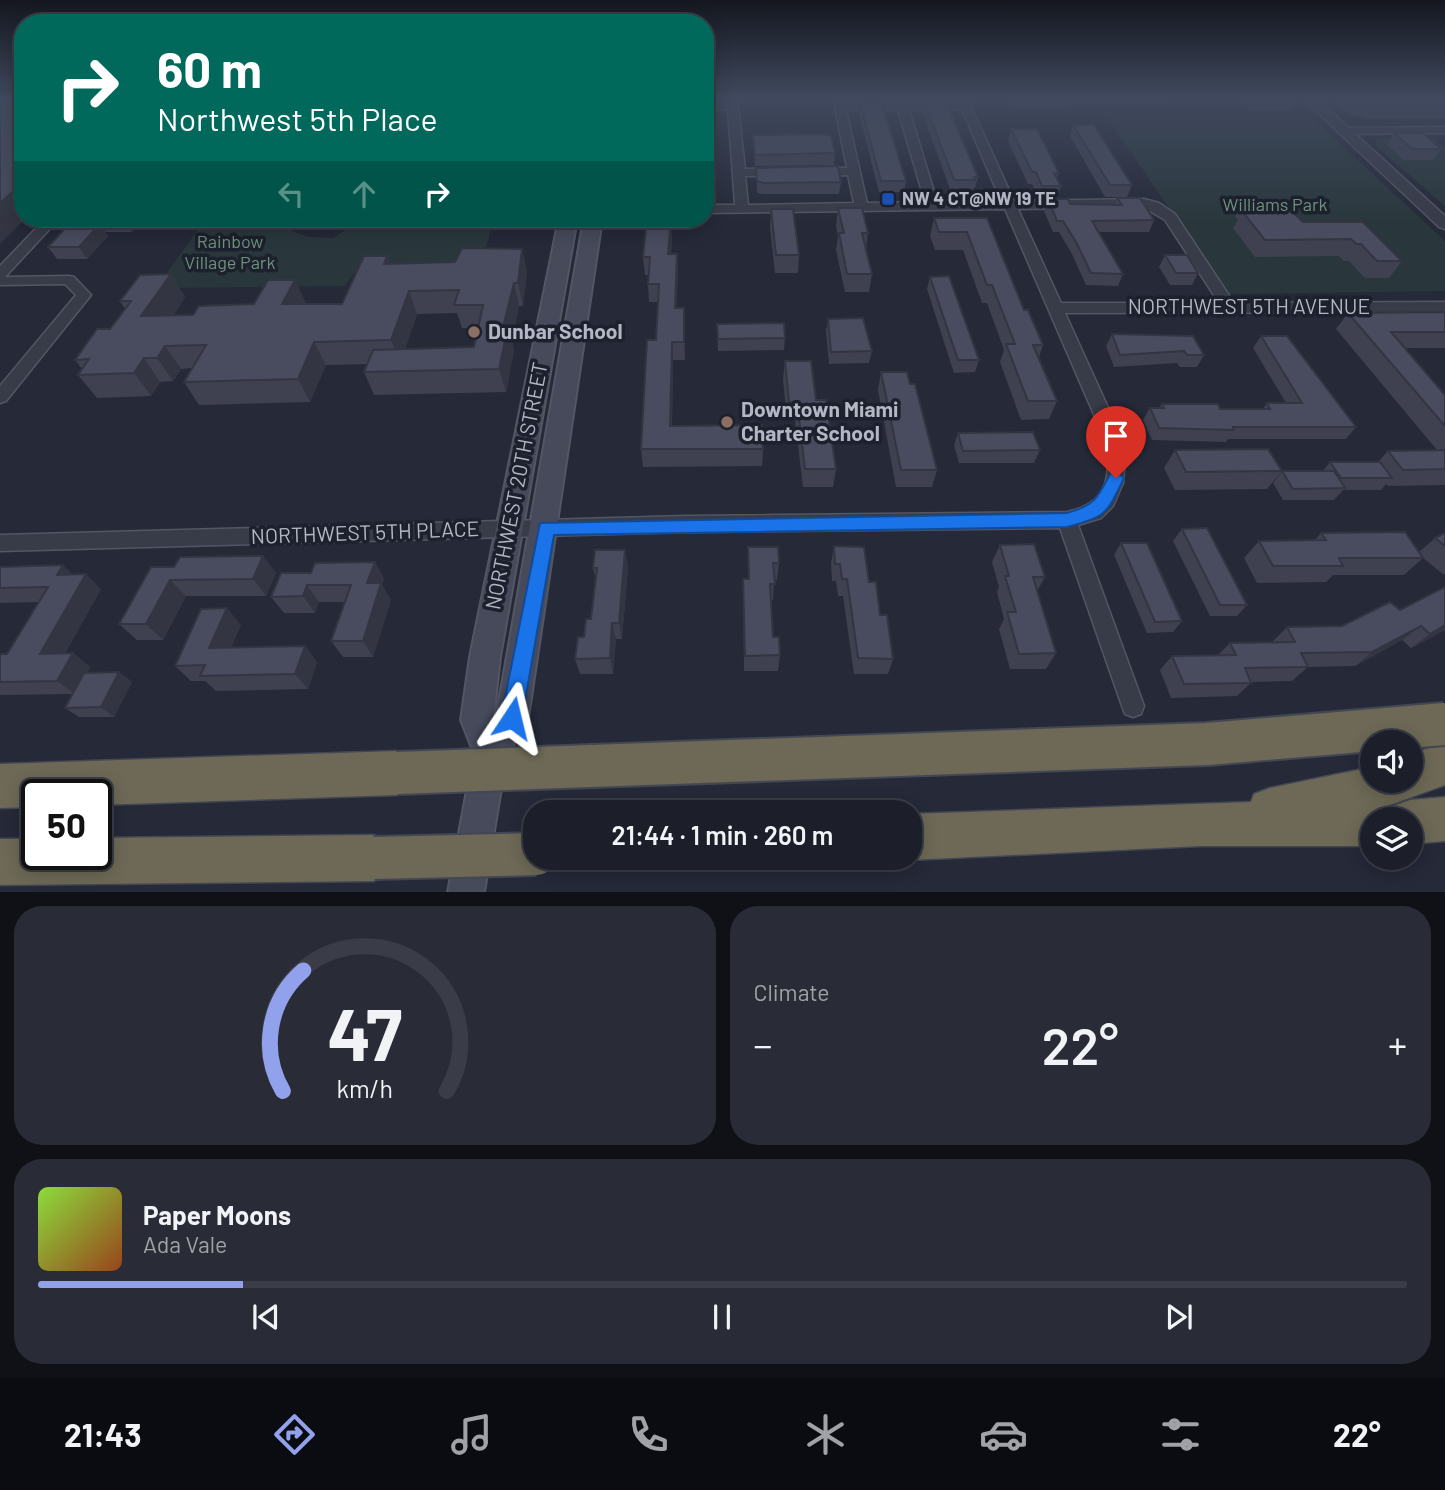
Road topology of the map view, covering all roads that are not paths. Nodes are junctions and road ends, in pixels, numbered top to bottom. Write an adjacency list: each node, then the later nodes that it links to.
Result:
1 (735, 140): 7 (street)
2 (846, 140): 6 (street)
3 (912, 140): 8 (street)
4 (980, 140): 9 (street)
5 (1354, 140): 13 (street)
6 (853, 171): 7 (street); 10 (street)
7 (739, 173): 11 (street)
8 (929, 195)
9 (1008, 204): 10 (street); 19 (street); 21 (street)
10 (861, 206): 11 (street)
11 (742, 208): 12 (street)
12 (714, 209)
13 (1445, 224)
14 (43, 228): 17 (street)
15 (566, 228): 24 (main road, NORTHWEST 20TH STREET)
16 (592, 228): 25 (main road, NORTHWEST 20TH STREET)
17 (0, 274)
18 (0, 281): 22 (street)
19 (1230, 307): 20 (street, NORTHWEST 5TH AVENUE); 21 (street, NORTHWEST 5TH AVENUE)
20 (1445, 307)
21 (1054, 308): 23 (street, NORTHWEST 5TH PLACE)
22 (0, 397)
23 (1067, 520): 25 (street, NORTHWEST 5TH PLACE); 27 (street)
24 (509, 528): 25 (street, NORTHWEST 5TH PLACE); 26 (street, NORTHWEST 5TH PLACE); 29 (main road, NORTHWEST 20TH STREET)
25 (546, 528): 29 (main road, NORTHWEST 20TH STREET)
26 (0, 543)
27 (1133, 706)
28 (1445, 724): 32 (highway, bridge)
29 (490, 752): 41 (main road, NORTHWEST 20TH STREET)
30 (1445, 764): 31 (highway)
31 (1423, 772)
32 (0, 786)
33 (1360, 792): 36 (highway)
34 (1445, 819): 35 (highway)
35 (1423, 821)
36 (1200, 824): 37 (highway); 38 (highway)
37 (1360, 824)
38 (922, 837)
39 (523, 854): 40 (highway, bridge)
40 (0, 862)
41 (466, 891)

